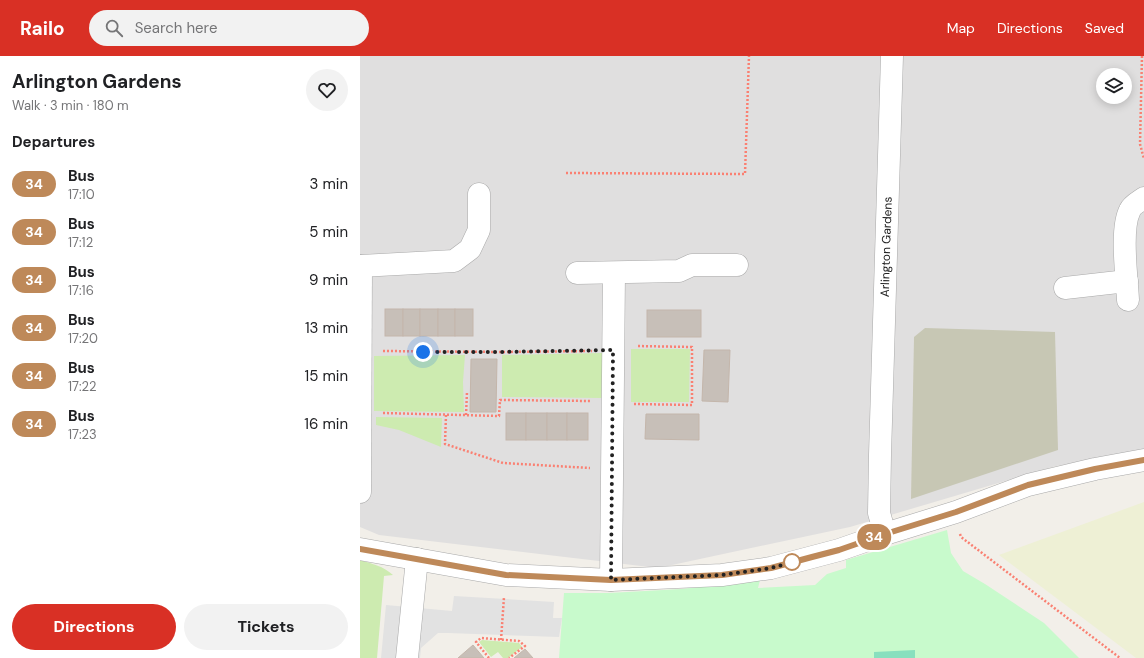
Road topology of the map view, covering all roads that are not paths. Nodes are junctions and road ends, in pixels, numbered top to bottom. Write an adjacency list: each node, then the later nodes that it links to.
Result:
1 (892, 56): 13 (street, Arlington Gardens)
2 (479, 194): 5 (street)
3 (1144, 198): 8 (street)
4 (737, 265): 7 (street)
5 (360, 266): 9 (street)
6 (577, 273): 7 (street)
7 (614, 273): 16 (street)
8 (1065, 288)
9 (361, 351): 10 (street)
10 (361, 413): 12 (street)
11 (1144, 460): 13 (street)
12 (360, 492)
13 (885, 534): 16 (street)
14 (360, 549): 15 (street)
15 (417, 559): 16 (street); 17 (street)
16 (611, 580)
17 (407, 658)

